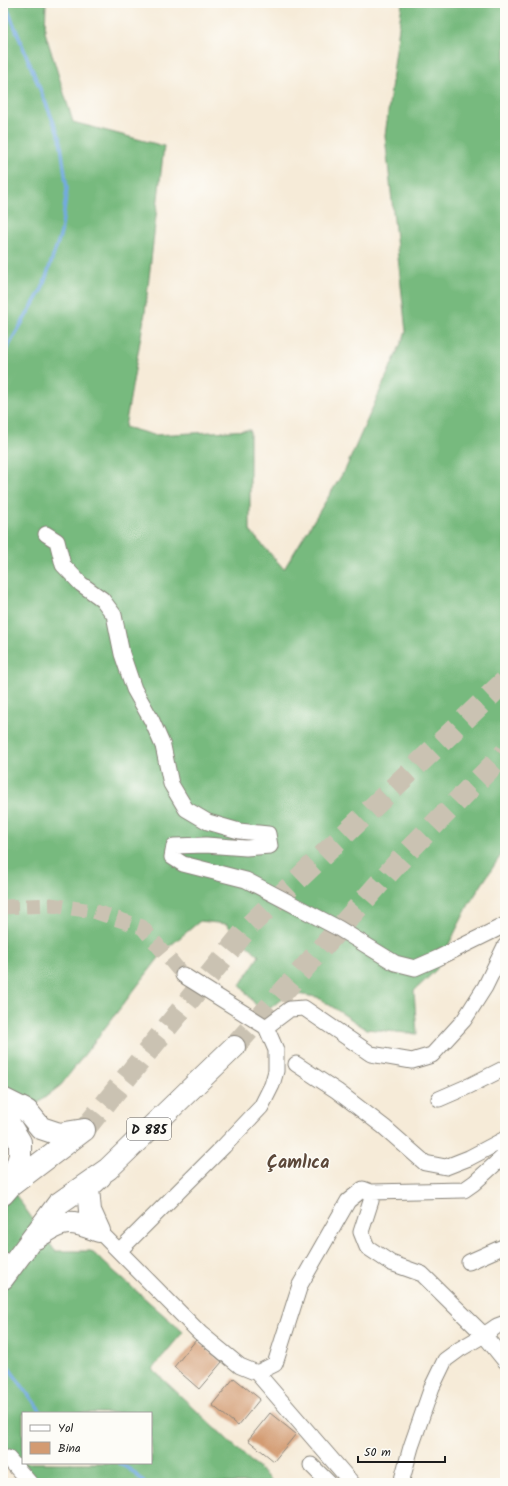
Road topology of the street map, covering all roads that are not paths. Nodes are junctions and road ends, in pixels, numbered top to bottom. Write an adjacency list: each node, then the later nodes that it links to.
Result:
1 (46, 534): 2 (street)
2 (505, 925)
3 (505, 946): 5 (street)
4 (183, 976): 5 (street)
5 (266, 1027): 20 (street)
6 (234, 1047): 14 (highway, D 885)
7 (296, 1064): 12 (street)
8 (505, 1068): 10 (street)
9 (3, 1099): 15 (highway)
10 (439, 1099)
11 (3, 1114): 15 (highway)
12 (505, 1138)
13 (505, 1155): 16 (street)
14 (108, 1169): 17 (highway); 18 (highway, D 885)
15 (6, 1190)
16 (371, 1192): 24 (street); 26 (street)
17 (99, 1231): 18 (highway); 20 (street)
18 (30, 1241): 22 (highway, D 885)
19 (505, 1246): 21 (street)
20 (119, 1251): 26 (street)
21 (469, 1262)
22 (3, 1278)
23 (505, 1323): 24 (street)
24 (484, 1335): 25 (street); 32 (street)
25 (505, 1361)
26 (257, 1373): 31 (street)
27 (8, 1458): 29 (street)
28 (311, 1465): 30 (street)
29 (30, 1483)
30 (329, 1483)
31 (352, 1483)
32 (402, 1483)

